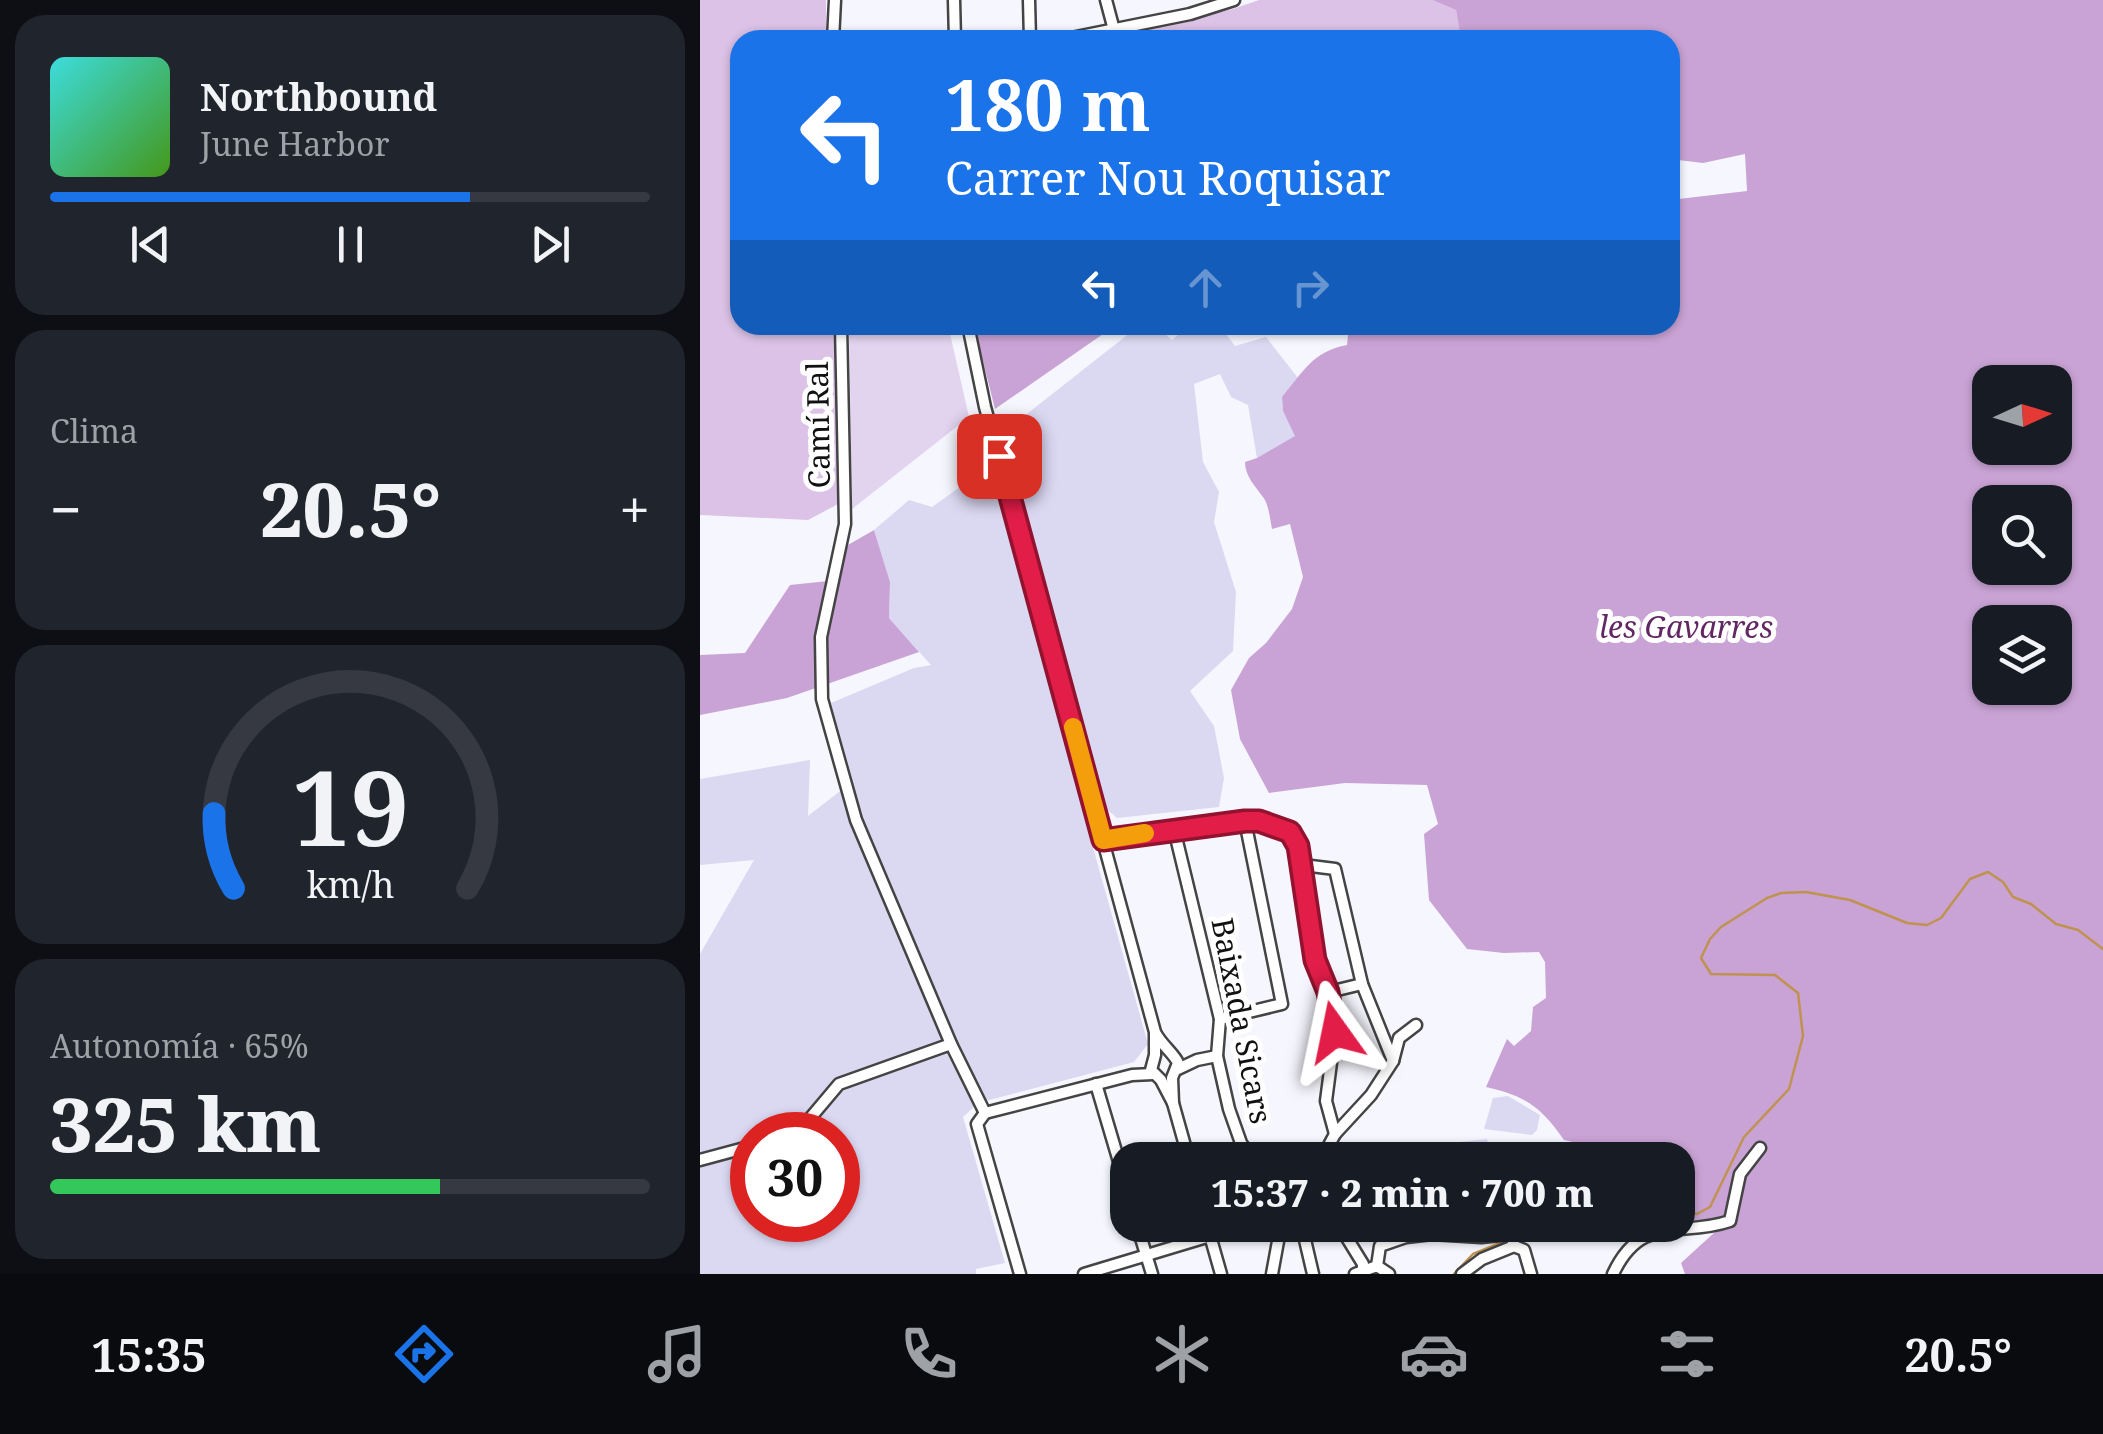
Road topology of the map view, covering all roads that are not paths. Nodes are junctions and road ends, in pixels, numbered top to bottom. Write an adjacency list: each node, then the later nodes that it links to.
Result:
1 (835, 0): 8 (street)
2 (954, 0): 9 (street)
3 (1029, 0): 10 (street)
4 (1106, 0): 11 (street)
5 (1188, 0): 7 (street)
6 (1234, 0): 7 (street)
7 (1190, 14): 11 (street)
8 (834, 30)
9 (956, 30)
10 (1030, 30)
11 (1114, 30)
12 (841, 335): 22 (street, Camí Ral)
13 (970, 335): 16 (street)
14 (1245, 821): 15 (street); 17 (street); 20 (street)
15 (1174, 829): 16 (street); 20 (street, Baixada Sicars)
16 (1103, 840): 25 (street)
17 (1303, 865): 18 (street); 19 (street)
18 (1362, 984): 19 (street); 24 (street)
19 (1328, 992): 29 (street)
20 (1220, 1019): 23 (street, Baixada Sicars)
21 (1416, 1025): 24 (street)
22 (951, 1044): 27 (street); 28 (street, Camí Ral)
23 (1217, 1056): 25 (street); 32 (street, Baixada Sicars)
24 (1393, 1062): 29 (street)
25 (1164, 1066): 26 (street); 31 (street)
26 (1096, 1084): 28 (street); 30 (street)
27 (815, 1112)
28 (985, 1112): 48 (street)
29 (1335, 1134): 33 (street)
30 (1113, 1142)
31 (1184, 1142)
32 (1243, 1142)
33 (1331, 1142)
34 (1760, 1148): 57 (street)
35 (730, 1152): 36 (street)
36 (700, 1160)
37 (1142, 1242): 45 (street)
38 (1179, 1242): 45 (street)
39 (1212, 1242): 51 (street)
40 (1278, 1242): 52 (street)
41 (1306, 1242): 53 (street)
42 (1350, 1242): 47 (street)
43 (1390, 1242): 46 (street)
44 (1513, 1242): 55 (street); 56 (street)
45 (1146, 1255): 49 (street); 50 (street)
46 (1377, 1266): 47 (street); 54 (street)
47 (1360, 1273)
48 (1020, 1274)
49 (1084, 1274)
50 (1152, 1274)
51 (1221, 1274)
52 (1272, 1274)
53 (1313, 1274)
54 (1389, 1274)
55 (1462, 1274)
56 (1530, 1274)
57 (1612, 1274)

